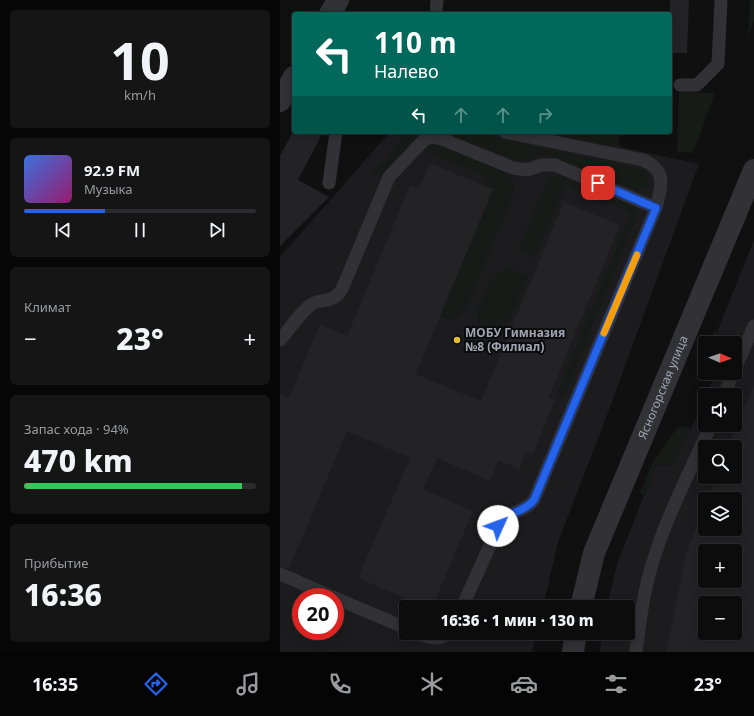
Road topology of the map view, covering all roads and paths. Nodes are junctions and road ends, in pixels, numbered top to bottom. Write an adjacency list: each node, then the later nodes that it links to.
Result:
1 (338, 0): 5 (street)
2 (437, 0): 6 (lane)
3 (718, 0): 4 (lane)
4 (721, 0): 8 (lane)
5 (331, 12)
6 (436, 12)
7 (292, 80): 9 (street)
8 (680, 85)
9 (280, 101)
10 (336, 134): 13 (lane)
11 (515, 134): 15 (lane)
12 (754, 170): 14 (street, Ясногорская улица)
13 (329, 183)
14 (750, 192): 23 (street, Ясногорская улица)
15 (656, 208): 17 (lane); 22 (lane)
16 (754, 326): 18 (lane)
17 (280, 340)
18 (742, 353)
19 (708, 432): 28 (lane)
20 (280, 574): 21 (lane)
21 (312, 588)
22 (465, 600)
23 (583, 600)
24 (344, 602): 25 (lane)
25 (399, 625)
26 (575, 640): 27 (street)
27 (573, 652)
28 (636, 652)

